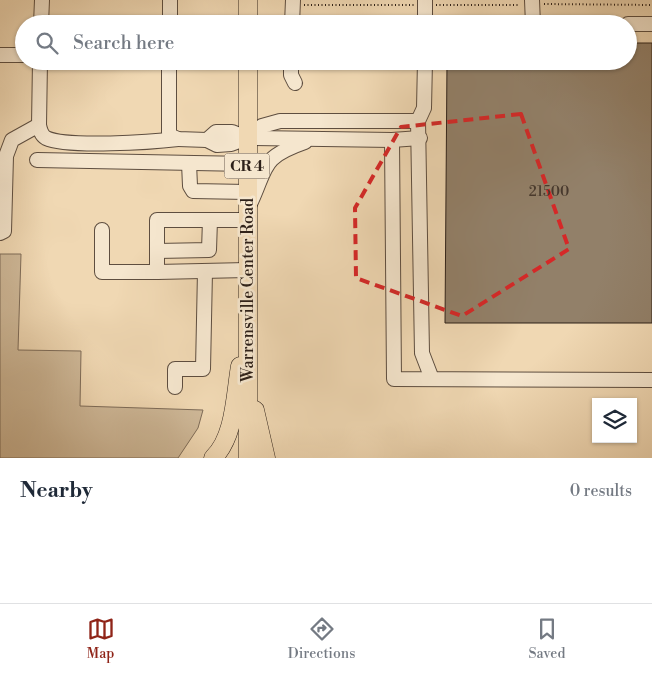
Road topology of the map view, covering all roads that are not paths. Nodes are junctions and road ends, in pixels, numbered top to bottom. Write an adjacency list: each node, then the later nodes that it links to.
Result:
1 (42, 0): 5 (lane)
2 (170, 0): 6 (lane)
3 (248, 0): 7 (main road)
4 (296, 2): 8 (lane)
5 (41, 15)
6 (170, 15)
7 (248, 15)
8 (294, 15)
9 (637, 24): 10 (lane)
10 (652, 24)
11 (0, 55): 12 (lane)
12 (15, 55)
13 (40, 70): 20 (lane)
14 (169, 70): 23 (lane)
15 (248, 70): 21 (main road, Warrensville Center Road / CR 4)
16 (291, 70): 18 (lane)
17 (425, 70): 19 (lane)
18 (295, 84)
19 (418, 121): 21 (lane); 22 (lane)
20 (39, 125): 23 (lane); 32 (lane)
21 (248, 138): 23 (lane); 24 (lane); 28 (main road, Warrensville Center Road / CR 4)
22 (420, 138): 25 (lane); 38 (lane)
23 (178, 139)
24 (314, 139): 25 (lane); 29 (lane)
25 (392, 140): 38 (lane)
26 (37, 160): 27 (lane)
27 (189, 163): 28 (lane); 29 (lane)
28 (248, 164): 29 (main road, Warrensville Center Road / CR 4)
29 (248, 207): 30 (lane); 34 (main road, Warrensville Center Road / CR 4)
30 (210, 220): 33 (lane); 33 (lane)
31 (102, 230): 36 (lane)
32 (0, 233)
33 (157, 251): 36 (lane)
34 (248, 270): 35 (lane); 37 (main road, Warrensville Center Road / CR 4)
35 (205, 271): 36 (lane); 41 (lane)
36 (157, 272)
37 (248, 326): 39 (main road, Warrensville Center Road / CR 4); 42 (main road)
38 (432, 379): 40 (lane)
39 (248, 380): 43 (main road, Warrensville Center Road / CR 4); 44 (main road)
40 (652, 380)
41 (175, 387)
42 (213, 458)
43 (248, 458)
44 (266, 458)

